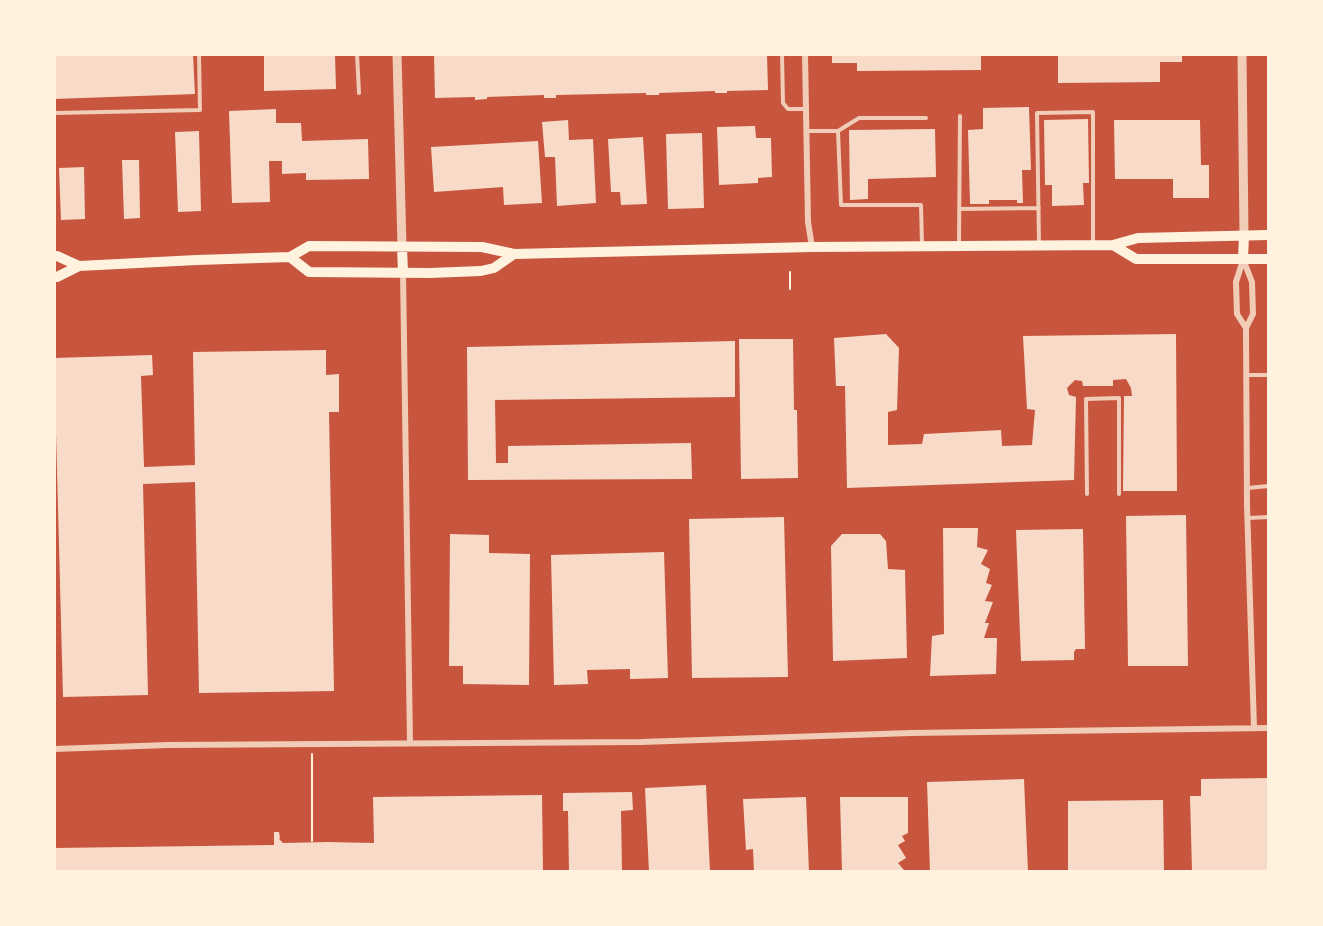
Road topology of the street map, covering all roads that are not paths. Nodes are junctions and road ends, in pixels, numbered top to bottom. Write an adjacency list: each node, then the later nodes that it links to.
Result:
1 (198, 54): 9 (lane)
2 (357, 54): 7 (lane)
3 (397, 54): 23 (street)
4 (782, 54): 8 (lane)
5 (805, 54): 8 (street)
6 (1242, 54): 17 (street)
7 (358, 93)
8 (806, 110): 12 (street)
9 (54, 113)
10 (960, 116): 15 (lane)
11 (926, 118): 13 (lane)
12 (806, 131): 13 (lane); 24 (street)
13 (838, 131): 22 (lane)
14 (1039, 208): 15 (lane); 19 (lane); 20 (lane)
15 (959, 209): 18 (lane)
16 (1269, 235): 17 (main road)
17 (1244, 236): 21 (main road); 28 (main road)
18 (959, 245): 19 (main road); 22 (main road)
19 (1039, 245): 20 (main road)
20 (1093, 245): 21 (main road)
21 (1113, 245): 28 (main road)
22 (922, 246): 24 (main road)
23 (402, 247): 25 (main road); 27 (main road); 31 (main road)
24 (812, 247): 25 (main road)
25 (514, 254): 31 (main road)
26 (54, 256): 30 (main road)
27 (290, 257): 30 (main road); 31 (main road)
28 (1243, 259): 29 (main road); 33 (street); 33 (street)
29 (1269, 259)
30 (79, 266): 32 (main road)
31 (403, 272): 44 (street)
32 (54, 277)
33 (1246, 328): 34 (street)
34 (1246, 375): 35 (lane); 37 (street)
35 (1269, 375)
36 (1269, 486): 37 (lane)
37 (1247, 488): 41 (street)
38 (1087, 494): 39 (lane)
39 (1119, 494)
40 (1269, 517): 41 (lane)
41 (1248, 518): 42 (street)
42 (1254, 728): 43 (street); 44 (street)
43 (1269, 728)
44 (410, 743): 45 (street)
45 (54, 749)

